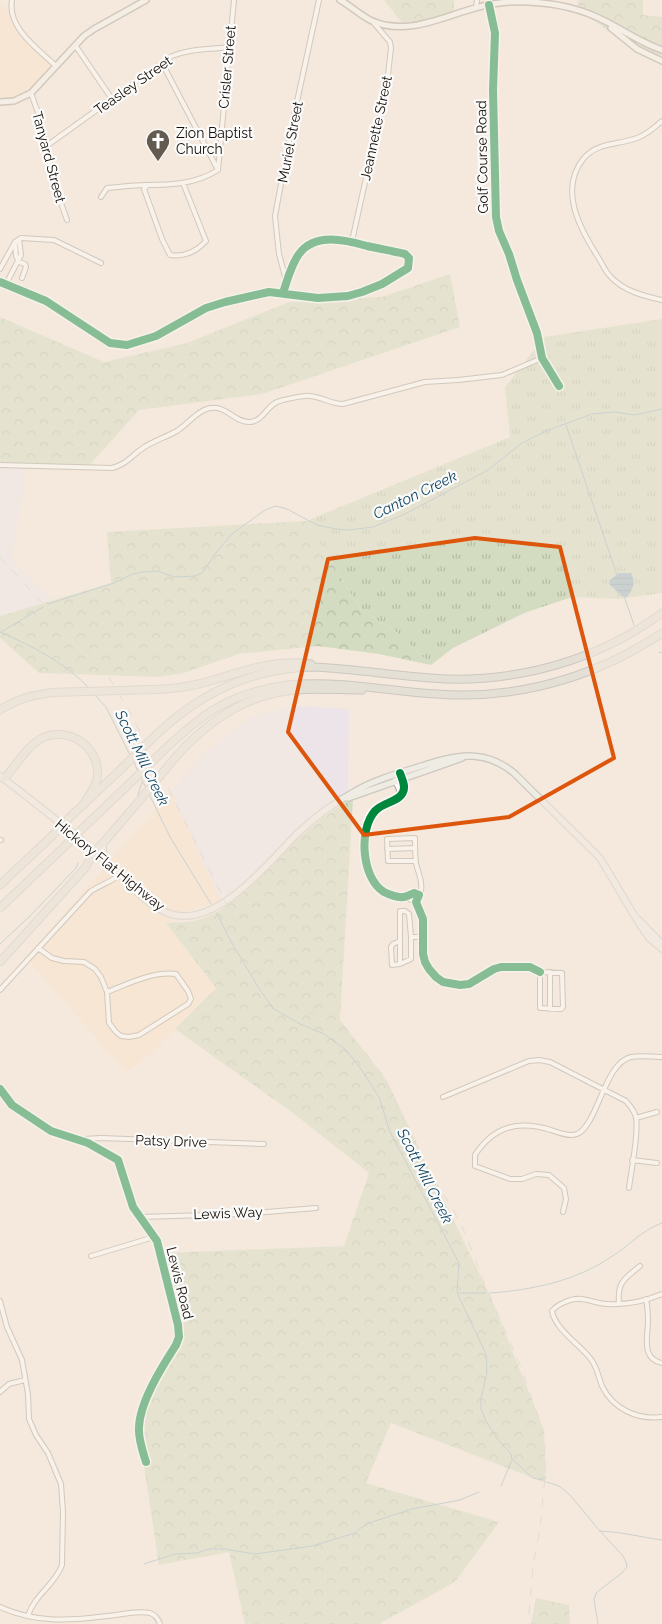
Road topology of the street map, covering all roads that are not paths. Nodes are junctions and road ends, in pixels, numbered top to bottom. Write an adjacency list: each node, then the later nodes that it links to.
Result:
1 (12, 0): 16 (street)
2 (146, 0): 11 (main road)
3 (234, 0): 12 (street, Crisler Street)
4 (319, 0): 35 (street, Muriel Street)
5 (340, 0): 10 (main road)
6 (477, 0): 8 (street)
7 (489, 5): 8 (main road); 9 (main road); 38 (street, Golf Course Road)
8 (476, 8): 10 (main road)
9 (585, 13): 13 (main road); 14 (main road)
10 (371, 20): 28 (street, Jeannette Street)
11 (75, 45): 16 (main road); 18 (street)
12 (229, 47): 15 (street, Teasley Street); 22 (street, Crisler Street)
13 (662, 50)
14 (662, 61)
15 (162, 63): 18 (street, Teasley Street); 22 (street)
16 (56, 66): 17 (main road)
17 (31, 94): 19 (main road); 21 (street, Tanyard Street)
18 (112, 99): 21 (street, Teasley Street)
19 (0, 102)
20 (662, 121): 37 (street)
21 (46, 147): 26 (street, Tanyard Street)
22 (218, 170): 23 (street)
23 (183, 183): 24 (street); 24 (street)
24 (148, 185): 25 (street)
25 (101, 197)
26 (67, 220)
27 (17, 240): 29 (street); 30 (street); 31 (street)
28 (352, 241): 35 (street); 36 (street)
29 (19, 262): 32 (street); 34 (street)
30 (100, 263)
31 (0, 269)
32 (22, 278)
33 (0, 282): 34 (street)
34 (6, 284): 36 (street)
35 (287, 284): 36 (street)
36 (283, 293)
37 (662, 300)
38 (542, 358): 39 (street, Golf Course Road); 40 (street)
39 (559, 386)
40 (0, 466)
41 (662, 613): 43 (highway)
42 (662, 632): 44 (highway)
43 (343, 669): 45 (highway, bridge); 48 (highway, bridge)
44 (408, 692): 49 (highway, bridge); 60 (highway, bridge)
45 (0, 710)
46 (2, 777): 48 (highway); 52 (main road, Hickory Flat Highway)
47 (398, 777): 55 (main road, Hickory Flat Highway); 58 (street); 61 (main road, Hickory Flat Highway)
48 (82, 806): 56 (highway, bridge)
49 (103, 844): 52 (highway); 53 (main road)
50 (415, 848): 51 (street); 51 (street); 54 (street)
51 (388, 849): 54 (street)
52 (94, 851): 53 (main road, Hickory Flat Highway); 68 (highway)
53 (105, 860): 55 (main road, Hickory Flat Highway)
54 (416, 861): 57 (street)
55 (119, 875): 66 (street)
56 (0, 885)
57 (418, 893): 58 (street); 59 (street)
58 (404, 897): 59 (street)
59 (416, 902): 63 (street)
60 (0, 909)
61 (637, 918): 65 (main road, Hickory Flat Highway); 67 (main road, Hickory Flat Highway)
62 (412, 937): 63 (street); 64 (street); 69 (street)
63 (424, 937): 70 (street)
64 (400, 941): 69 (street); 69 (street)
65 (662, 944)
66 (38, 948): 72 (street); 73 (street)
67 (662, 949)
68 (0, 962)
69 (400, 964)
70 (540, 972): 71 (street); 74 (street)
71 (550, 972): 74 (street); 74 (street)
72 (0, 990)
73 (107, 992): 73 (street)
74 (550, 1008)
75 (662, 1057): 77 (street)
76 (0, 1090): 81 (street, Lewis Road)
77 (604, 1090): 78 (street); 80 (street); 87 (street)
78 (443, 1097)
79 (657, 1112): 80 (street)
80 (636, 1118): 83 (street)
81 (78, 1139): 82 (street, Patsy Drive); 88 (street, Lewis Road)
82 (264, 1144)
83 (632, 1160): 84 (street); 85 (street)
84 (657, 1163)
85 (629, 1188)
86 (316, 1208): 88 (street, Lewis Way)
87 (563, 1212)
88 (140, 1217): 89 (street, Lewis Road)
89 (154, 1237): 90 (street); 100 (street, Lewis Road)
90 (91, 1256)
91 (640, 1266): 95 (street)
92 (662, 1294): 93 (street)
93 (646, 1300): 95 (street); 96 (street)
94 (0, 1301): 97 (street)
95 (620, 1304): 99 (street)
96 (662, 1363)
97 (25, 1380): 98 (street); 102 (street)
98 (0, 1392)
99 (662, 1417)
100 (146, 1462)
101 (0, 1607): 102 (street)
102 (28, 1616): 103 (street)
103 (160, 1624)

